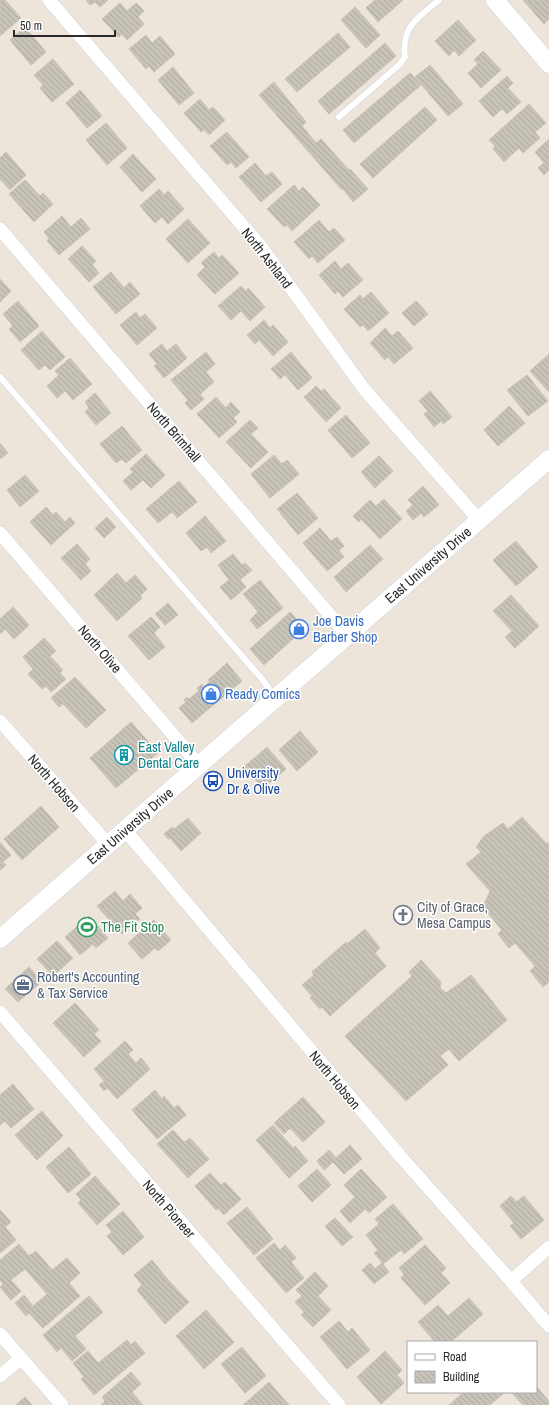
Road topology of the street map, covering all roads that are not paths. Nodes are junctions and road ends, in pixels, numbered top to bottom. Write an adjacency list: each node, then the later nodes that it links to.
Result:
1 (49, 0): 9 (street, North Ashland)
2 (439, 0): 5 (lane)
3 (495, 0): 4 (main road)
4 (549, 64)
5 (339, 117)
6 (0, 229): 11 (street, North Brimhall)
7 (0, 377): 12 (lane)
8 (549, 459): 9 (main road, East University Drive)
9 (479, 520): 11 (main road, East University Drive)
10 (0, 533): 14 (street, North Olive)
11 (347, 635): 12 (main road, East University Drive)
12 (276, 698): 14 (main road, East University Drive)
13 (0, 721): 16 (street, North Hobson)
14 (199, 765): 15 (main road, East University Drive)
15 (124, 830): 16 (main road, East University Drive); 20 (street, North Hobson)
16 (108, 844): 17 (main road, East University Drive)
17 (0, 939)
18 (0, 1012): 26 (street, North Pioneer)
19 (549, 1247): 20 (street)
20 (511, 1281): 21 (street, North Hobson)
21 (549, 1326)
22 (0, 1334): 23 (street)
23 (21, 1358): 24 (street); 25 (street)
24 (0, 1376)
25 (62, 1405)
26 (339, 1405)

